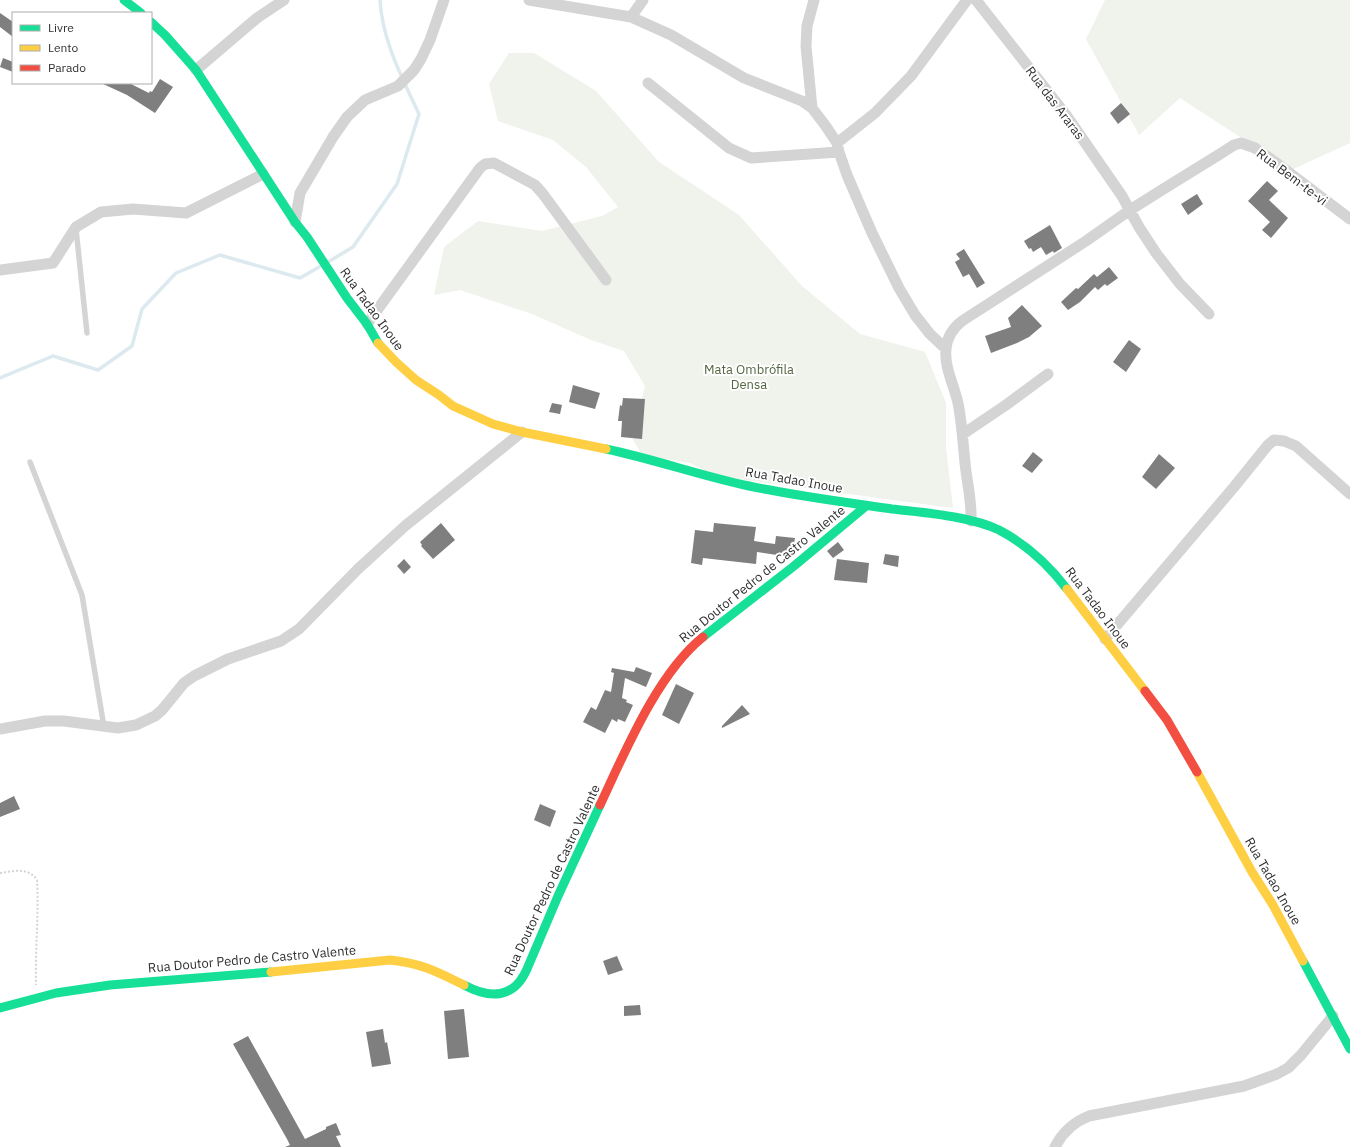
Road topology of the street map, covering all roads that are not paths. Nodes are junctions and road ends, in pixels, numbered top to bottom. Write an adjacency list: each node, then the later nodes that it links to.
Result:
1 (124, 0): 10 (street)
2 (284, 0): 13 (street)
3 (444, 0): 20 (street)
4 (529, 0): 9 (street)
5 (643, 0): 11 (street)
6 (814, 0): 15 (street)
7 (967, 0): 16 (street)
8 (976, 0): 18 (street, Rua das Araras)
9 (566, 3): 11 (street)
10 (140, 12)
11 (631, 17): 15 (street)
12 (152, 23): 13 (street, Rua Tadao Inoue)
13 (196, 70): 17 (street, Rua Tadao Inoue)
14 (648, 83): 16 (street)
15 (812, 108): 16 (street)
16 (838, 148): 27 (street)
17 (263, 174): 20 (street, Rua Tadao Inoue); 21 (street)
18 (1130, 210): 19 (street, Rua Bem-te-vi); 24 (street, Rua das Araras); 27 (street, Rua Bem-te-vi)
19 (1350, 219)
20 (295, 222): 25 (street, Rua Tadao Inoue)
21 (76, 227): 22 (street); 26 (lane)
22 (0, 270)
23 (606, 280): 25 (street)
24 (1209, 314)
25 (367, 324): 29 (street, Rua Tadao Inoue)
26 (87, 333)
27 (946, 349): 30 (street)
28 (1048, 374): 30 (street)
29 (522, 432): 33 (street, Rua Tadao Inoue); 36 (street)
30 (963, 434): 34 (street)
31 (30, 462): 36 (lane)
32 (1350, 494): 35 (street)
33 (866, 506): 34 (street, Rua Tadao Inoue); 38 (street, Rua Doutor Pedro de Castro Valente)
34 (971, 521): 35 (street, Rua Tadao Inoue)
35 (1104, 639): 39 (street, Rua Tadao Inoue)
36 (104, 727): 37 (street)
37 (0, 729)
38 (0, 1008)
39 (1333, 1016): 40 (street, Rua Tadao Inoue); 41 (street)
40 (1350, 1049)
41 (1055, 1147)

